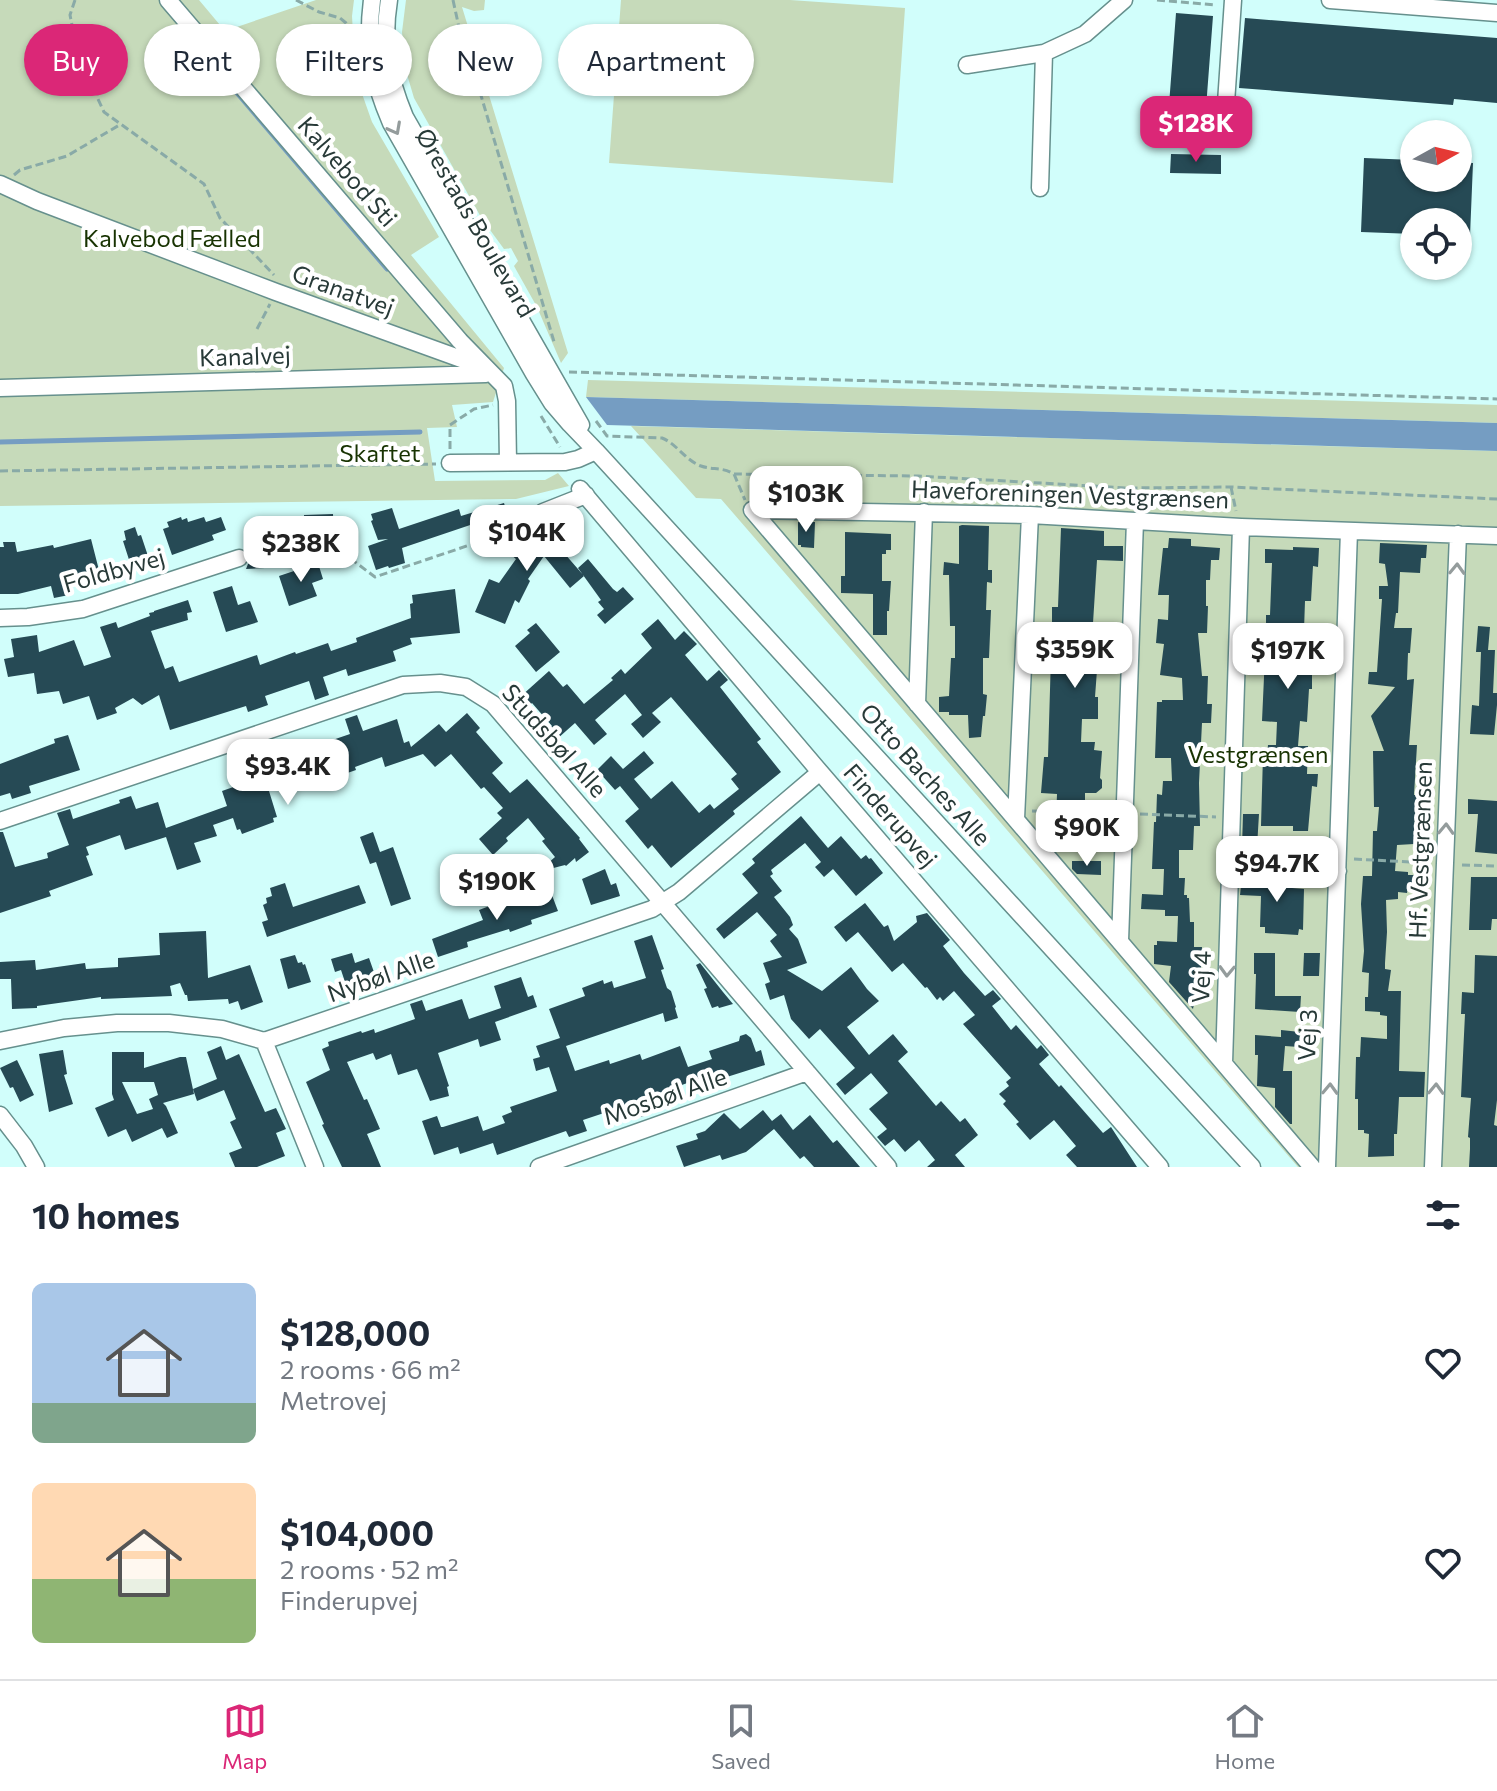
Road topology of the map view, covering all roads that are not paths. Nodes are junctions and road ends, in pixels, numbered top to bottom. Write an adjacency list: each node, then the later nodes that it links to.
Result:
1 (168, 0): 14 (street, Kalvebod Sti)
2 (372, 0): 13 (street, Ørestads Boulevard, one-way to 13)
3 (389, 0): 13 (street, Ørestads Boulevard)
4 (1124, 0): 8 (street)
5 (1330, 0): 7 (street)
6 (1227, 2): 10 (street)
7 (1497, 13)
8 (1044, 53): 9 (street); 12 (street)
9 (967, 65)
10 (1226, 103)
11 (1, 184): 14 (street, Granatvej)
12 (1040, 188)
13 (542, 373): 16 (street, Otto Baches Alle)
14 (492, 374): 15 (street, Kanalvej); 17 (street, Kalvebod Sti)
15 (0, 388)
16 (596, 451): 17 (street); 48 (street, Otto Baches Alle)
17 (508, 462): 18 (street)
18 (450, 463)
19 (924, 512): 20 (street, Haveforeningen Vestgrænsen); 29 (street); 29 (street, Haveforeningen Vestgrænsen)
20 (1030, 515): 21 (street, Haveforeningen Vestgrænsen); 31 (street)
21 (1135, 521): 23 (street, Haveforeningen Vestgrænsen); 37 (street)
22 (531, 525): 30 (street, Finderupvej)
23 (1241, 527): 24 (street, Haveforeningen Vestgrænsen); 34 (street, Haveforeningen Vestgrænsen)
24 (1349, 531): 25 (street); 33 (street)
25 (1458, 534): 26 (street); 51 (street, Hf. Vestgrænsen, one-way to 25)
26 (1497, 536)
27 (239, 558): 28 (street, Foldbyvej)
28 (0, 618)
29 (917, 704): 31 (street)
30 (820, 772): 36 (street, Nybøl Alle); 47 (street, Finderupvej)
31 (1016, 819): 37 (street)
32 (0, 821): 36 (street, Studsbøl Alle)
33 (1338, 864): 34 (street); 50 (street, Vej 3, one-way to 33)
34 (1230, 866): 35 (street, Haveforeningen Vestgrænsen)
35 (1229, 893): 40 (street, Vej 4, one-way to 40)
36 (662, 903): 39 (street, Nybøl Alle); 41 (street, Studsbøl Alle)
37 (1120, 941): 40 (street)
38 (0, 1041): 39 (street)
39 (264, 1041): 44 (street)
40 (1224, 1063): 49 (street)
41 (807, 1072): 45 (street, Mosbøl Alle); 46 (street, Studsbøl Alle)
42 (0, 1115): 43 (street)
43 (36, 1167)
44 (315, 1167)
45 (539, 1167)
46 (888, 1167)
47 (1160, 1167)
48 (1252, 1167)
49 (1312, 1167)
50 (1327, 1167)
51 (1433, 1167)

